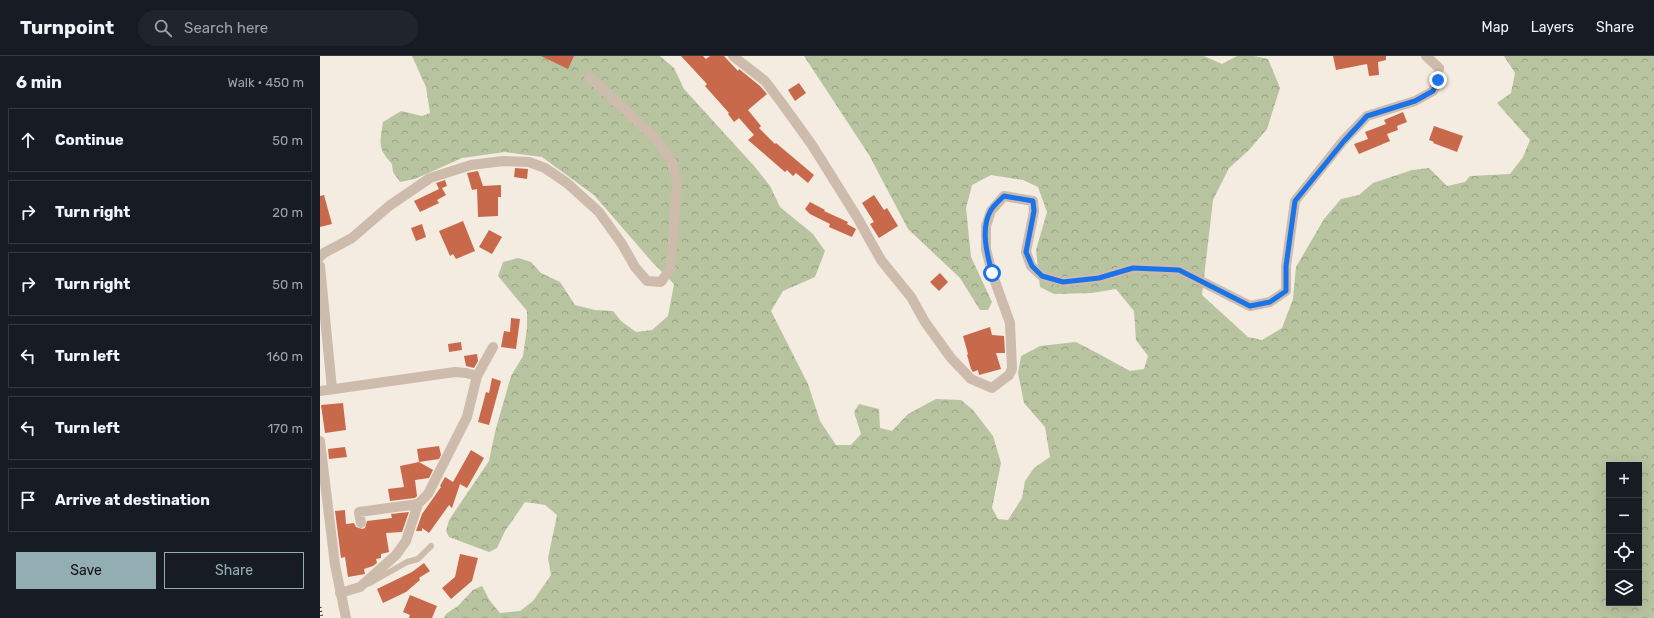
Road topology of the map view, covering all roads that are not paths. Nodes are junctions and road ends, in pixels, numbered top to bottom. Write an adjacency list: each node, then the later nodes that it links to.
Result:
1 (733, 56): 2 (street)
2 (1426, 56)
3 (589, 77): 4 (street)
4 (320, 258)
5 (320, 266): 8 (street)
6 (493, 347): 7 (street)
7 (477, 376): 8 (street); 11 (street)
8 (332, 389): 9 (street)
9 (320, 391)
10 (320, 441): 15 (street)
11 (418, 504): 12 (street); 14 (street)
12 (360, 523)
13 (431, 546): 14 (lane)
14 (364, 584): 15 (street)
15 (340, 593): 16 (street)
16 (346, 618)

